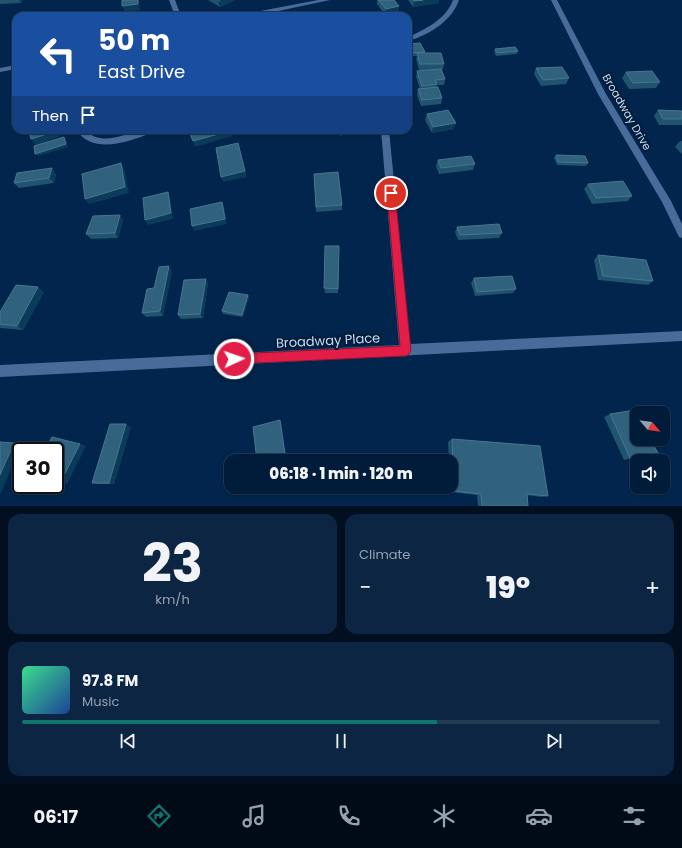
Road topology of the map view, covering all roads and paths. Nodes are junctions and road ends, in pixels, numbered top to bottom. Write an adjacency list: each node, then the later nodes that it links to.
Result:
1 (172, 0): 5 (street)
2 (327, 0): 6 (street)
3 (456, 0): 7 (street)
4 (554, 0): 13 (street, Broadway Drive)
5 (176, 12)
6 (266, 12)
7 (412, 37)
8 (12, 68): 9 (street)
9 (0, 70)
10 (84, 134): 11 (street)
11 (140, 134)
12 (385, 134): 15 (street)
13 (682, 234)
14 (682, 336): 15 (street, Broadway Place)
15 (406, 350): 16 (street, Broadway Place)
16 (0, 371)

